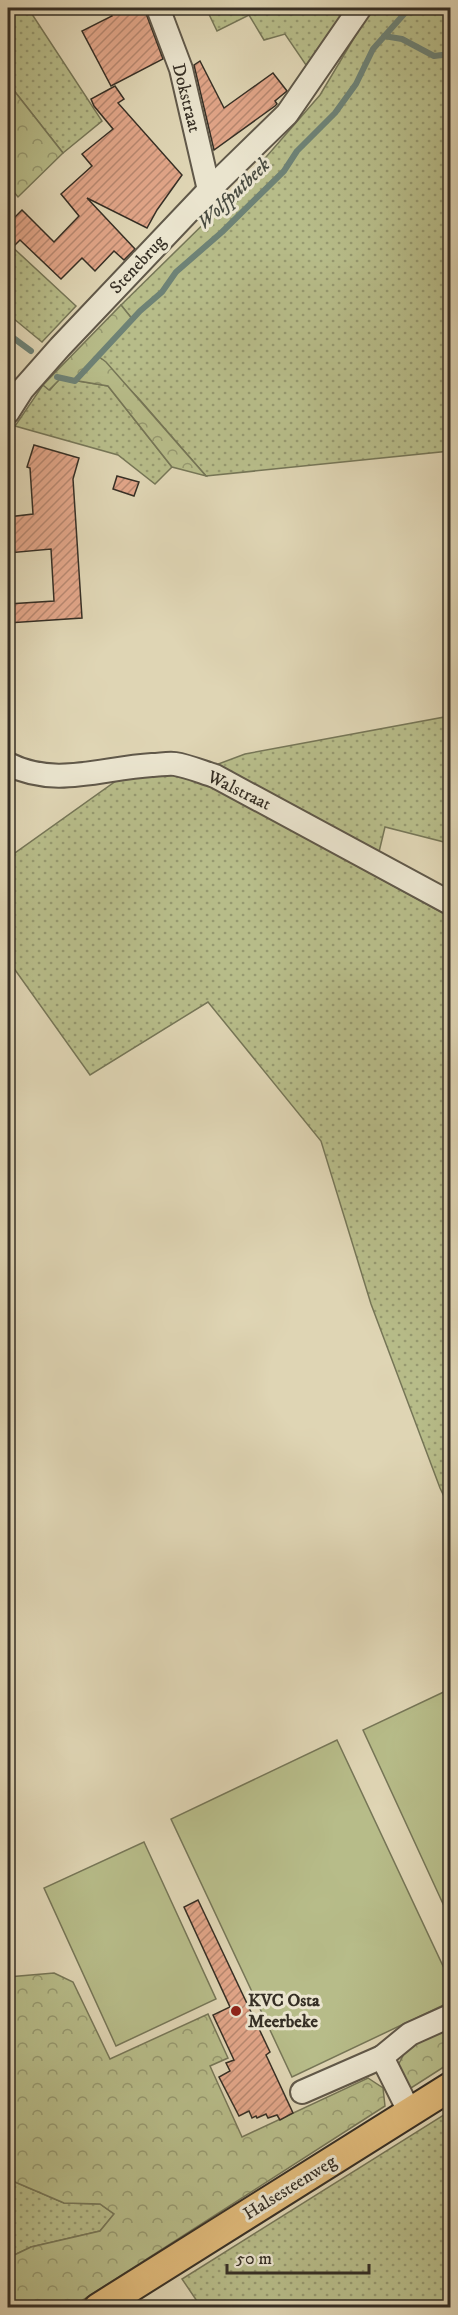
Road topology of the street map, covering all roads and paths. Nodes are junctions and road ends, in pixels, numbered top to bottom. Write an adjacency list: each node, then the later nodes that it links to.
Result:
1 (159, 8): 3 (street, Dokstraat)
2 (360, 8): 3 (street, Stenebrug)
3 (209, 190): 4 (street, Stenebrug)
4 (8, 412)
5 (8, 764): 6 (street, Walstraat)
6 (450, 903)
7 (450, 2016): 8 (street)
8 (382, 2057): 10 (street); 11 (street)
9 (450, 2087): 11 (main road, Halsesteenweg)
10 (302, 2092)
11 (410, 2113): 12 (main road, Halsesteenweg)
12 (98, 2307)

